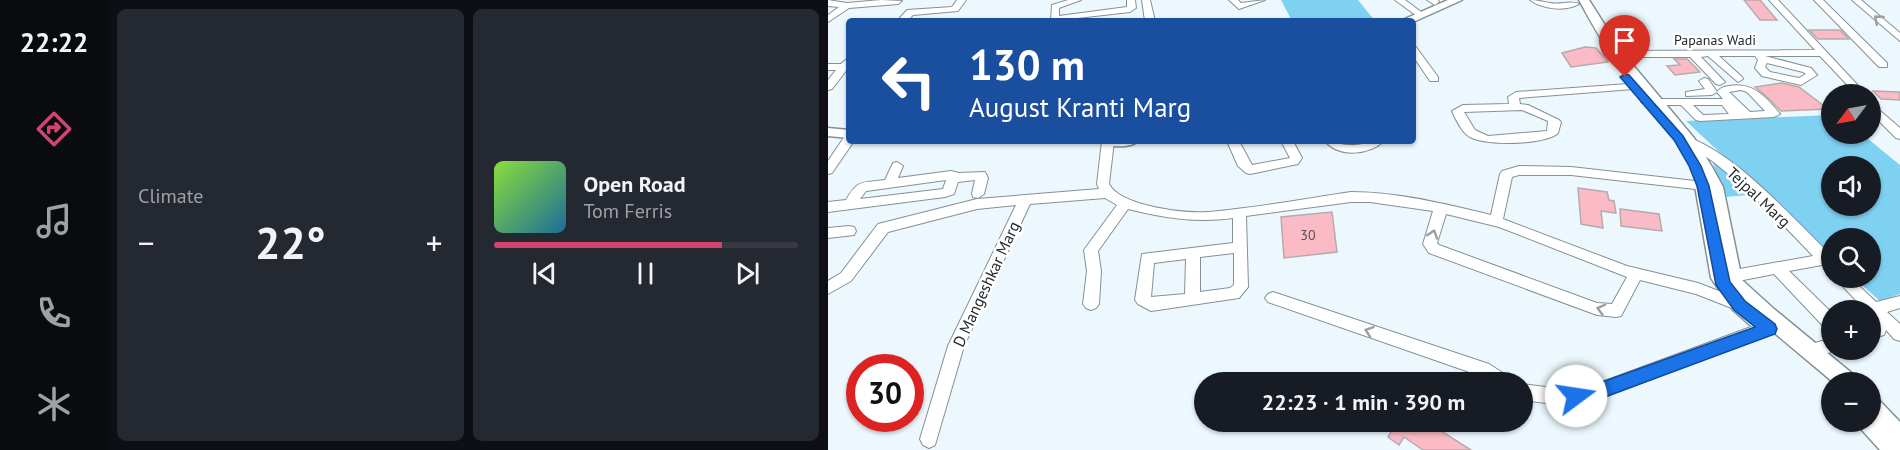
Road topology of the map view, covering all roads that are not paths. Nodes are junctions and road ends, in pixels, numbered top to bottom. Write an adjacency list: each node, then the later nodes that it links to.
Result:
1 (962, 0): 19 (street)
2 (1077, 0): 25 (street)
3 (1082, 0): 17 (street)
4 (1233, 0): 5 (street)
5 (1261, 0)
6 (1399, 0): 21 (street)
7 (1457, 0): 21 (main road)
8 (1534, 0): 14 (street)
9 (1773, 0): 33 (street)
10 (1818, 0): 38 (street)
11 (1856, 0): 31 (street, one-way to 11)
12 (898, 1): 18 (street)
13 (1436, 1): 21 (main road)
14 (1576, 1): 36 (main road)
15 (1146, 2): 17 (street); 27 (street)
16 (828, 3): 18 (street)
17 (1132, 4): 26 (street)
18 (847, 6): 30 (street)
19 (956, 9): 20 (street); 24 (street)
20 (936, 10): 22 (street); 23 (street)
21 (1417, 12): 28 (main road); 29 (main road)
22 (904, 18)
23 (931, 18)
24 (950, 18)
25 (1054, 18)
26 (1062, 18)
27 (1149, 18)
28 (1401, 18)
29 (1410, 18)
30 (828, 19)
31 (1900, 38)
32 (1416, 53): 43 (street)
33 (1821, 53): 35 (street, Papanas Wadi); 47 (street)
34 (1693, 54): 35 (street, Papanas Wadi); 36 (street, Papanas Wadi); 37 (street)
35 (1717, 56): 37 (street); 42 (street)
36 (1618, 61): 48 (main road)
37 (1702, 63): 45 (street)
38 (1883, 65)
39 (828, 67): 40 (street)
40 (846, 68)
41 (846, 69): 46 (street)
42 (1739, 77)
43 (1434, 80)
44 (1704, 81): 48 (street)
45 (1720, 82)
46 (831, 83)
47 (1851, 84)
48 (1647, 95): 50 (street); 52 (street); 59 (main road)
49 (1727, 96): 50 (street)
50 (1673, 101): 51 (street)
51 (1685, 103)
52 (1515, 107): 52 (street)
53 (1881, 116): 56 (street)
54 (828, 132): 55 (main road)
55 (846, 134)
56 (1900, 135)
57 (828, 137): 58 (main road)
58 (846, 139)
59 (1684, 139): 73 (main road); 87 (street, Tejpal Marg)
60 (846, 143): 67 (street)
61 (1108, 144): 71 (street)
62 (1114, 144): 71 (street)
63 (1234, 144): 64 (street)
64 (1289, 144)
65 (1336, 144): 66 (street)
66 (1372, 144)
67 (829, 166)
68 (897, 166): 72 (street)
69 (953, 178): 70 (street); 74 (street); 76 (street)
70 (904, 182): 72 (street); 76 (street)
71 (1107, 183): 75 (street); 77 (street)
72 (889, 184): 78 (street)
73 (1709, 187): 82 (street); 91 (main road)
74 (977, 199): 75 (street); 92 (street)
75 (1026, 199): 114 (street, D Mangeshkar Marg)
76 (896, 200): 78 (street)
77 (1125, 204): 81 (street); 99 (street)
78 (849, 206): 79 (street)
79 (828, 207)
80 (1441, 208): 81 (street); 82 (street); 90 (street, one-way to 80)
81 (1239, 214): 85 (street)
82 (1496, 222): 90 (street)
83 (849, 231): 84 (street)
84 (828, 233)
85 (1240, 247): 86 (street); 96 (street)
86 (1193, 252): 96 (street); 96 (street)
87 (1821, 256)
88 (1821, 264): 89 (street)
89 (1777, 268): 91 (street); 102 (street)
90 (1636, 274): 93 (street)
91 (1727, 280): 93 (street); 100 (main road); 104 (main road)
92 (828, 288)
93 (1698, 288): 100 (street)
94 (1852, 288): 97 (street)
95 (1273, 298): 108 (street, one-way to 95)
96 (1192, 300)
97 (1863, 300)
98 (1900, 302): 101 (street)
99 (1091, 304)
100 (1740, 305): 104 (main road)
101 (1881, 307)
102 (1821, 313)
103 (1881, 316): 105 (street)
104 (1771, 323): 107 (main road); 110 (main road); 111 (street)
105 (1899, 330)
106 (1821, 348): 107 (street)
107 (1811, 351): 109 (main road)
108 (1488, 372)
109 (1835, 372)
110 (1821, 373)
111 (1533, 394)
112 (1881, 421): 115 (main road)
113 (1881, 431): 115 (main road)
114 (929, 439)
115 (1895, 441)

